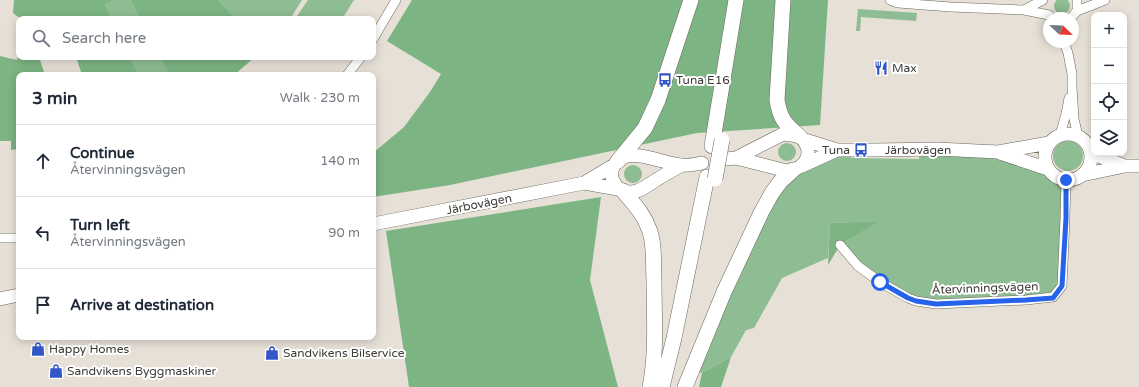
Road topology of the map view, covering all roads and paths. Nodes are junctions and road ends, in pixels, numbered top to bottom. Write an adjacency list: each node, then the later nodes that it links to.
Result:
1 (396, 0): 16 (street)
2 (691, 0): 33 (highway)
3 (736, 0): 26 (highway)
4 (744, 0): 26 (highway)
5 (783, 0): 25 (highway)
6 (890, 0): 11 (street)
7 (1043, 0): 11 (street)
8 (1047, 0): 12 (street)
9 (1077, 0): 13 (street)
10 (1103, 0): 14 (street)
11 (1024, 10): 15 (street)
12 (1049, 12)
13 (1075, 12)
14 (1079, 13)
15 (1043, 14)
16 (376, 34)
17 (1066, 48): 19 (street)
18 (1068, 48): 19 (street)
19 (1068, 53): 22 (street)
20 (359, 60): 21 (street)
21 (349, 72)
22 (1072, 87): 23 (street); 24 (street)
23 (1060, 134): 24 (main road); 27 (main road)
24 (1078, 136): 30 (main road)
25 (801, 138): 28 (main road, Järbovägen); 38 (main road); 38 (main road, Järbovägen)
26 (717, 143): 41 (highway, bridge)
27 (1049, 143): 29 (main road, Järbovägen); 39 (main road)
28 (837, 150): 29 (main road, Järbovägen); 38 (main road, Järbovägen)
29 (998, 152): 39 (main road, Järbovägen)
30 (1091, 153)
31 (1091, 156): 40 (main road)
32 (1099, 156): 36 (main road)
33 (616, 163): 35 (main road, Järbovägen); 43 (main road, Järbovägen); 44 (main road)
34 (702, 163): 35 (main road, Järbovägen)
35 (682, 165): 44 (main road, Järbovägen)
36 (1125, 166): 37 (main road); 40 (main road)
37 (1139, 166)
38 (798, 168): 54 (highway)
39 (1048, 169): 42 (main road)
40 (1082, 175): 42 (main road)
41 (711, 178): 52 (highway); 53 (highway)
42 (1066, 180): 48 (street, Återvinningsvägen)
43 (584, 183): 44 (main road, Järbovägen); 45 (main road, Järbovägen)
44 (621, 190): 51 (highway)
45 (376, 223)
46 (0, 238): 47 (street)
47 (16, 238)
48 (840, 246)
49 (16, 295): 50 (main road)
50 (0, 298)
51 (650, 387)
52 (662, 387)
53 (671, 387)
54 (685, 387)

